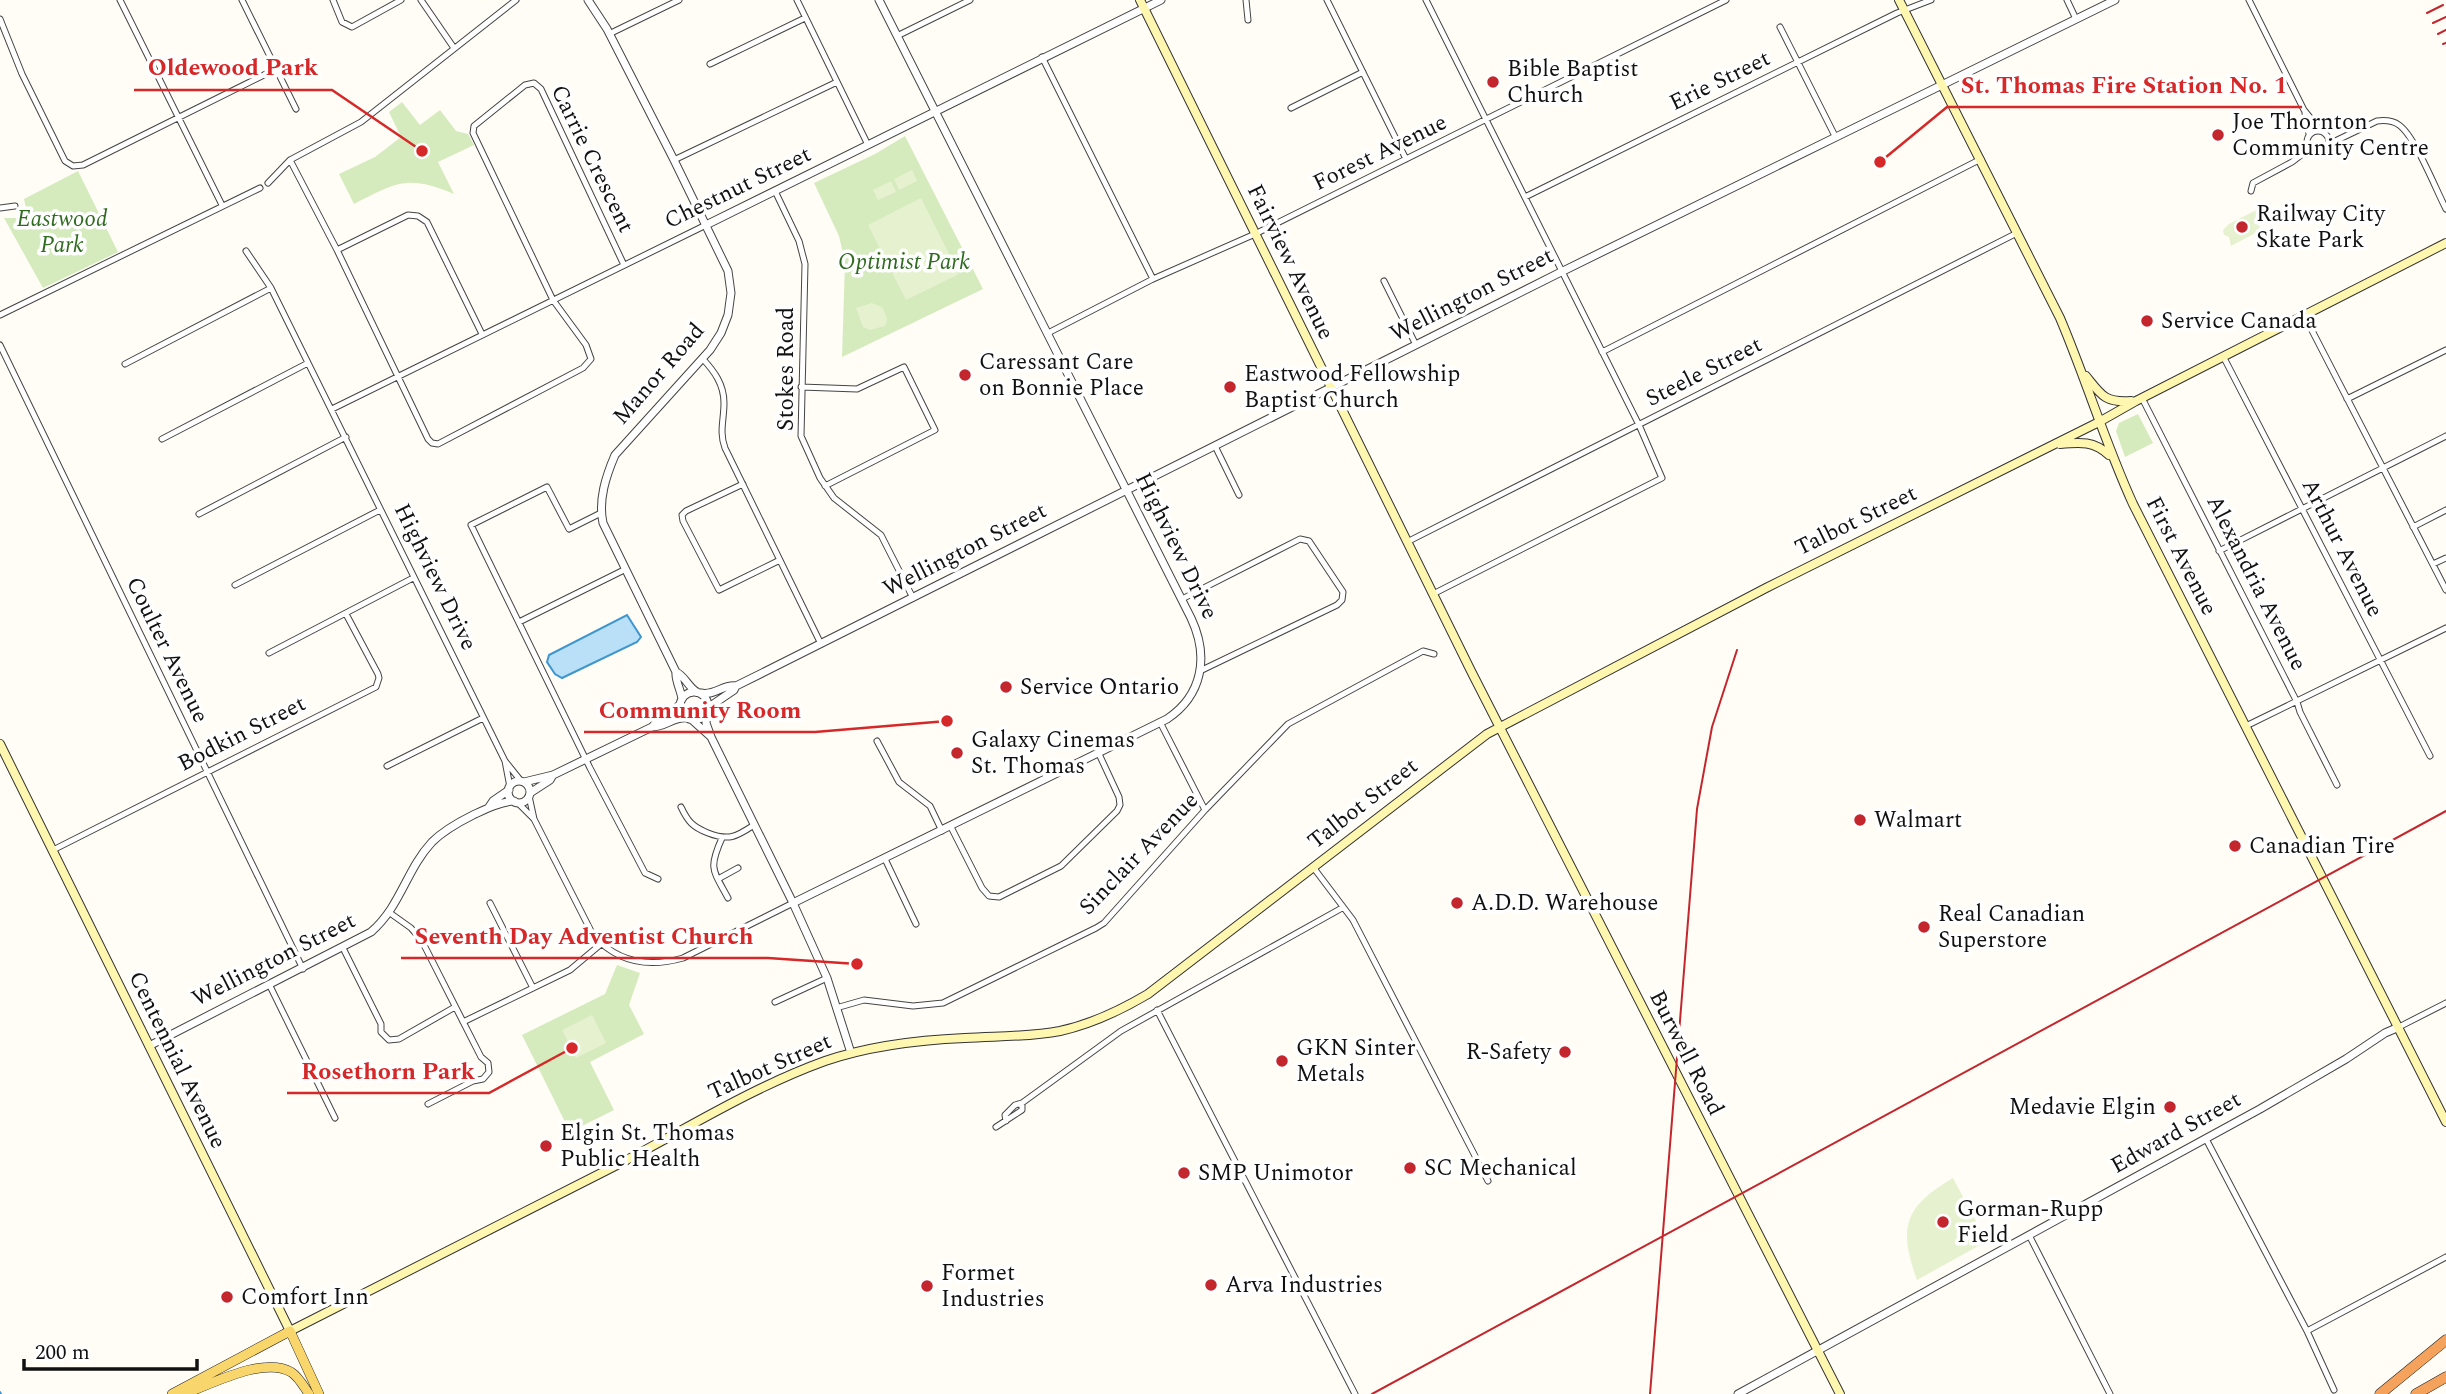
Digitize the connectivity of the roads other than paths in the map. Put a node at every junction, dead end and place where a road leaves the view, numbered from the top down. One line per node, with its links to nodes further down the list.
1 (120, 0): 43 (street)
2 (242, 0): 35 (street)
3 (333, 0): 4 (street)
4 (401, 0)
5 (421, 0): 31 (street)
6 (588, 0): 29 (street, Manor Road)
7 (679, 0): 29 (street)
8 (797, 0): 24 (street)
9 (879, 0): 30 (street, Highview Drive)
10 (970, 0): 30 (street)
11 (1161, 0): 22 (street, Chestnut Street)
12 (1245, 0): 27 (street)
13 (1327, 0): 36 (street)
14 (1426, 0): 44 (street)
15 (1726, 0): 44 (street, Forest Avenue)
16 (1899, 0): 23 (main road, First Avenue)
17 (1931, 0): 23 (street, Erie Street)
18 (2067, 0): 26 (street)
19 (2115, 0): 26 (street, Wellington Street)
20 (2249, 0): 42 (street)
21 (512, 1): 31 (street)
22 (1142, 4): 32 (street, Chestnut Street); 68 (main road, Fairview Avenue)
23 (1904, 10): 33 (street, Erie Street); 38 (main road, First Avenue)
24 (806, 18): 34 (street); 37 (street)
25 (0, 19): 43 (street)
26 (2076, 19): 38 (street, Wellington Street)
27 (1248, 20)
28 (1780, 27): 33 (street)
29 (609, 34): 56 (street, Manor Road)
30 (897, 36): 41 (street, Highview Drive)
31 (454, 48): 55 (street)
32 (1042, 57): 41 (street, Chestnut Street); 74 (street)
33 (1798, 62): 49 (street); 61 (street, Erie Street)
34 (710, 64)
35 (276, 69): 40 (street); 43 (street)
36 (1363, 72): 39 (street); 53 (street)
37 (837, 82): 51 (street); 56 (street)
38 (1943, 86): 49 (street, Wellington Street); 54 (main road, First Avenue)
39 (1291, 108)
40 (296, 109)
41 (935, 110): 51 (street, Chestnut Street); 80 (street, Highview Drive)
42 (2304, 110): 45 (street); 46 (street)
43 (178, 117): 62 (street)
44 (1486, 120): 53 (street, Forest Avenue); 61 (street)
45 (2321, 131): 46 (street); 47 (street)
46 (2309, 135): 52 (street)
47 (2327, 135): 48 (street); 50 (street)
48 (2347, 135): 50 (street); 65 (street)
49 (1835, 136): 73 (street, Wellington Street)
50 (2329, 144): 52 (street)
51 (869, 145): 59 (street, Chestnut Street)
52 (2309, 149): 60 (street)
53 (1406, 159): 68 (street, Forest Avenue)
54 (1981, 159): 67 (main road, First Avenue); 85 (street)
55 (290, 160): 57 (street); 70 (street)
56 (674, 160): 66 (street, Manor Road)
57 (268, 183)
58 (260, 188): 62 (street)
59 (775, 191): 66 (street, Chestnut Street); 92 (street, Stokes Road)
60 (2251, 191)
61 (1525, 197): 73 (street)
62 (222, 205): 78 (street)
63 (15, 206): 64 (street)
64 (0, 208)
65 (2446, 209)
66 (706, 225): 72 (street, Chestnut Street); 87 (street, Manor Road)
67 (2017, 233): 90 (main road, First Avenue); 98 (street, Steele Street)
68 (1255, 234): 74 (street, Forest Avenue); 93 (main road, Fairview Avenue)
69 (2446, 243): 79 (main road, Talbot Street)
70 (337, 250): 81 (street); 91 (street)
71 (246, 251): 76 (street, Highview Drive)
72 (624, 265): 77 (street, Chestnut Street); 77 (street, Carrie Crescent)
73 (1562, 271): 83 (street, Wellington Street); 85 (street)
74 (1153, 279): 80 (street, Forest Avenue)
75 (1384, 281): 83 (street)
76 (271, 288): 88 (street, Highview Drive); 89 (street)
77 (553, 300): 81 (street, Chestnut Street); 91 (street)
78 (0, 315)
79 (2304, 315): 86 (main road, Talbot Street); 95 (street)
80 (1048, 333): 108 (street, Highview Drive)
81 (482, 334): 91 (street, Chestnut Street)
82 (0, 345): 156 (street, Coulter Avenue)
83 (1416, 345): 93 (street, Wellington Street)
84 (2446, 350): 95 (street)
85 (1602, 352): 98 (street)
86 (2223, 356): 94 (main road, Talbot Street); 110 (street, Arthur Avenue)
87 (702, 358): 106 (street); 113 (street, Manor Road)
88 (308, 363): 96 (street, Highview Drive); 101 (street)
89 (125, 365)
90 (2081, 371): 94 (main road); 97 (main road, First Avenue)
91 (398, 376): 96 (street, Chestnut Street)
92 (801, 387): 107 (street, Stokes Road); 107 (street)
93 (1330, 389): 103 (street, Wellington Street); 116 (main road, Fairview Avenue)
94 (2139, 399): 97 (main road, Talbot Street); 117 (street, Alexandria Avenue)
95 (2347, 399): 105 (street)
96 (332, 409): 100 (street, Highview Drive)
97 (2099, 422): 102 (main road, Talbot Street); 104 (main road, First Avenue)
98 (1639, 425): 116 (street, Steele Street); 125 (street)
99 (2446, 436): 105 (street)
100 (346, 437): 111 (street, Highview Drive); 114 (street)
101 (162, 439)
102 (2054, 444): 104 (main road); 147 (main road, Talbot Street)
103 (1215, 446): 108 (street, Wellington Street); 109 (street)
104 (2112, 457): 145 (main road, First Avenue)
105 (2382, 468): 110 (street); 115 (street)
106 (743, 484): 119 (street); 119 (street)
107 (825, 486): 126 (street, Stokes Road)
108 (1127, 490): 126 (street, Wellington Street); 127 (street, Highview Drive)
109 (1239, 495)
110 (2302, 509): 117 (street); 134 (street, Arthur Avenue)
111 (380, 510): 122 (street, Highview Drive); 123 (street)
112 (2446, 510): 115 (street)
113 (601, 513): 121 (street); 129 (street)
114 (200, 514)
115 (2413, 527): 120 (street)
116 (1407, 542): 125 (main road, Fairview Avenue)
117 (2219, 551): 140 (street, Alexandria Avenue)
118 (2446, 558): 120 (street)
119 (780, 560): 131 (street)
120 (2433, 564): 124 (street)
121 (626, 569): 129 (street); 136 (street)
122 (413, 578): 128 (street); 142 (street, Highview Drive)
123 (235, 585)
124 (2446, 590)
125 (1433, 594): 147 (main road, Fairview Avenue)
126 (913, 598): 131 (street, Wellington Street)
127 (1182, 599): 135 (street, Highview Drive); 135 (street)
128 (346, 614): 132 (street); 156 (street, Bodkin Street)
129 (519, 622): 153 (street)
130 (2446, 628): 134 (street)
131 (821, 644): 137 (street, Wellington Street)
132 (269, 653)
133 (1433, 654): 165 (street, Sinclair Avenue)
134 (2381, 661): 140 (street); 152 (street, Arthur Avenue)
135 (1202, 670): 144 (street)
136 (677, 672): 138 (street); 139 (street)
137 (736, 686): 138 (street, Wellington Street); 141 (street, Wellington Street)
138 (699, 693): 139 (street); 141 (street)
139 (681, 701): 143 (street); 146 (street)
140 (2297, 702): 145 (street); 159 (street, Alexandria Avenue)
141 (708, 710): 143 (street); 148 (street)
142 (483, 718): 154 (street, Highview Drive); 155 (street)
143 (690, 719): 146 (street); 148 (street)
144 (1160, 722): 151 (street); 165 (street)
145 (2246, 726): 195 (main road, First Avenue)
146 (652, 727): 153 (street)
147 (1500, 728): 173 (main road, Talbot Street); 209 (main road, Burwell Road)
148 (711, 737): 167 (street)
149 (877, 741): 169 (street)
150 (0, 744): 171 (main road, Centennial Avenue)
151 (1099, 754): 168 (street); 168 (street)
152 (2430, 756)
153 (586, 760): 157 (street); 175 (street)
154 (505, 761): 158 (street, Highview Drive); 160 (street, Highview Drive)
155 (387, 766)
156 (206, 772): 171 (street, Bodkin Street); 185 (street, Coulter Avenue)
157 (554, 775): 158 (street); 161 (street)
158 (522, 781): 160 (street); 161 (street)
159 (2337, 785)
160 (509, 788): 162 (street); 163 (street, Wellington Street)
161 (529, 794): 162 (street); 166 (street)
162 (516, 801): 163 (street, Wellington Street); 166 (street)
163 (489, 807): 181 (street, Wellington Street)
164 (681, 807): 170 (street)
165 (1205, 810): 192 (street, Sinclair Avenue)
166 (534, 818): 183 (street)
167 (754, 825): 170 (street); 179 (street)
168 (951, 827): 169 (street)
169 (942, 831): 172 (street)
170 (722, 838): 176 (street)
171 (52, 850): 196 (main road, Centennial Avenue)
172 (885, 859): 179 (street); 182 (street)
173 (1313, 867): 180 (street); 197 (main road, Talbot Street)
174 (738, 869): 176 (street)
175 (658, 879)
176 (718, 879): 177 (street)
177 (728, 898)
178 (490, 903): 188 (street)
179 (793, 903): 183 (street); 186 (street)
180 (1342, 908): 193 (street); 203 (street)
181 (390, 913): 184 (street, Wellington Street); 191 (street)
182 (916, 924)
183 (601, 944): 188 (street)
184 (343, 948): 185 (street, Wellington Street); 191 (street)
185 (303, 969): 187 (street, Wellington Street)
186 (827, 978): 189 (street); 192 (street)
187 (270, 986): 196 (street, Wellington Street); 199 (street)
188 (533, 988): 194 (street)
189 (775, 1002)
190 (2446, 1003): 195 (street, Edward Street)
191 (456, 1007): 194 (street)
192 (836, 1008): 197 (street)
193 (1157, 1010): 201 (street); 216 (street)
194 (463, 1022): 198 (street)
195 (2399, 1027): 200 (main road, First Avenue); 202 (street, Edward Street)
196 (149, 1046): 206 (main road, Centennial Avenue)
197 (851, 1053): 206 (main road, Talbot Street)
198 (428, 1104)
199 (335, 1118)
200 (2446, 1122)
201 (996, 1127)
202 (2206, 1139): 204 (street, Edward Street); 207 (street)
203 (1488, 1181)
204 (2029, 1235): 209 (street, Edward Street); 219 (street)
205 (2446, 1257): 207 (street)
206 (290, 1331): 212 (main road); 215 (main road, Centennial Avenue)
207 (2307, 1331): 211 (street)
208 (2446, 1340): 220 (highway)
209 (1818, 1351): 217 (street, Edward Street); 218 (main road, Burwell Road)
210 (2446, 1377): 221 (highway)
211 (2334, 1391)
212 (172, 1394)
213 (184, 1394): 214 (main road)
214 (309, 1394)
215 (319, 1394)
216 (1354, 1394)
217 (1738, 1394)
218 (1840, 1394)
219 (2110, 1394)
220 (2380, 1394)
221 (2416, 1394)

